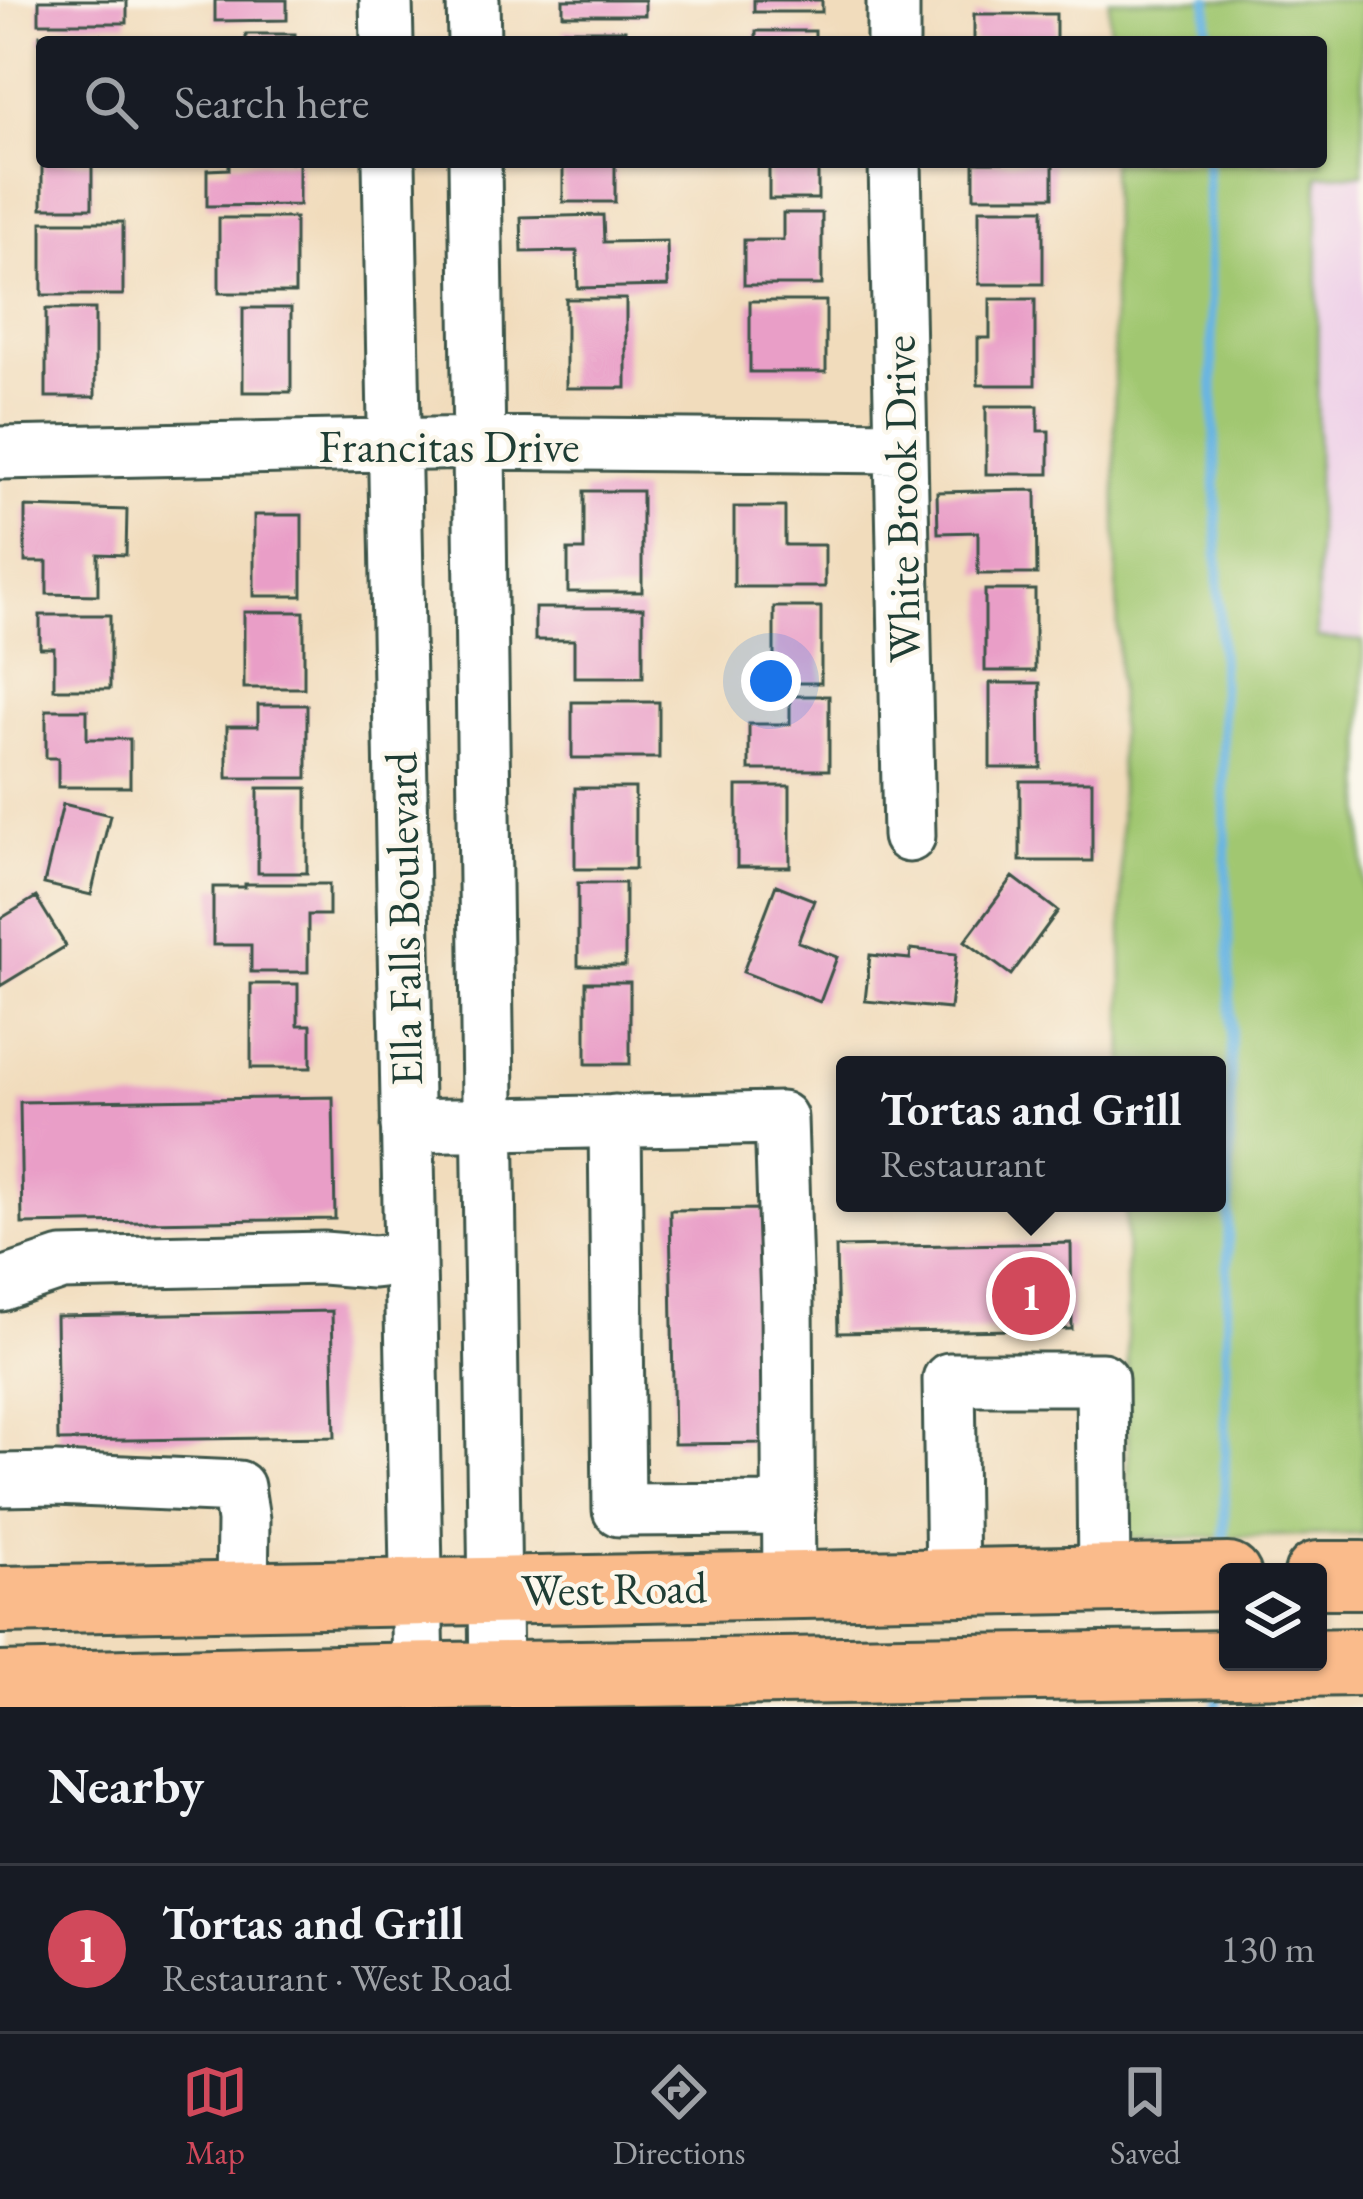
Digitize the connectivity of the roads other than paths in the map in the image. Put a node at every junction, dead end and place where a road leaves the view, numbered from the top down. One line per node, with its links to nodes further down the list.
1 (386, 0): 4 (street)
2 (473, 0): 5 (street)
3 (892, 0): 6 (street)
4 (387, 36)
5 (473, 36)
6 (893, 36)
7 (389, 168): 11 (street, Ella Falls Boulevard)
8 (476, 168): 10 (street, Ella Falls Boulevard)
9 (895, 168): 12 (street, White Brook Drive)
10 (480, 443): 11 (street, Francitas Drive); 12 (street, Francitas Drive); 16 (street, Ella Falls Boulevard)
11 (394, 445): 13 (street, Francitas Drive); 17 (street, Ella Falls Boulevard)
12 (899, 447): 14 (street, White Brook Drive)
13 (0, 453)
14 (909, 836)
15 (615, 1120): 16 (street); 21 (street); 21 (street)
16 (488, 1123): 17 (street); 28 (street, Ella Falls Boulevard)
17 (407, 1126): 18 (street, Ella Falls Boulevard)
18 (410, 1258): 19 (street); 29 (street, Ella Falls Boulevard)
19 (0, 1286)
20 (0, 1480): 30 (street)
21 (789, 1509): 27 (street)
22 (1327, 1575): 23 (main road)
23 (1363, 1575)
24 (1219, 1577): 25 (main road, West Road)
25 (1104, 1579): 26 (main road, West Road); 26 (street)
26 (952, 1582): 27 (main road, West Road)
27 (789, 1585): 28 (main road, West Road)
28 (494, 1590): 29 (main road, West Road); 33 (street, Ella Falls Boulevard)
29 (416, 1591): 30 (main road, West Road); 34 (street, Ella Falls Boulevard)
30 (242, 1595): 31 (main road, West Road)
31 (0, 1600)
32 (1363, 1662): 36 (main road, West Road)
33 (496, 1675): 34 (main road, West Road); 36 (main road, West Road)
34 (418, 1676): 37 (main road, West Road)
35 (0, 1686): 37 (main road, West Road)
36 (827, 1688)
37 (206, 1694)
38 (0, 1696): 39 (street)
39 (1, 1707)

